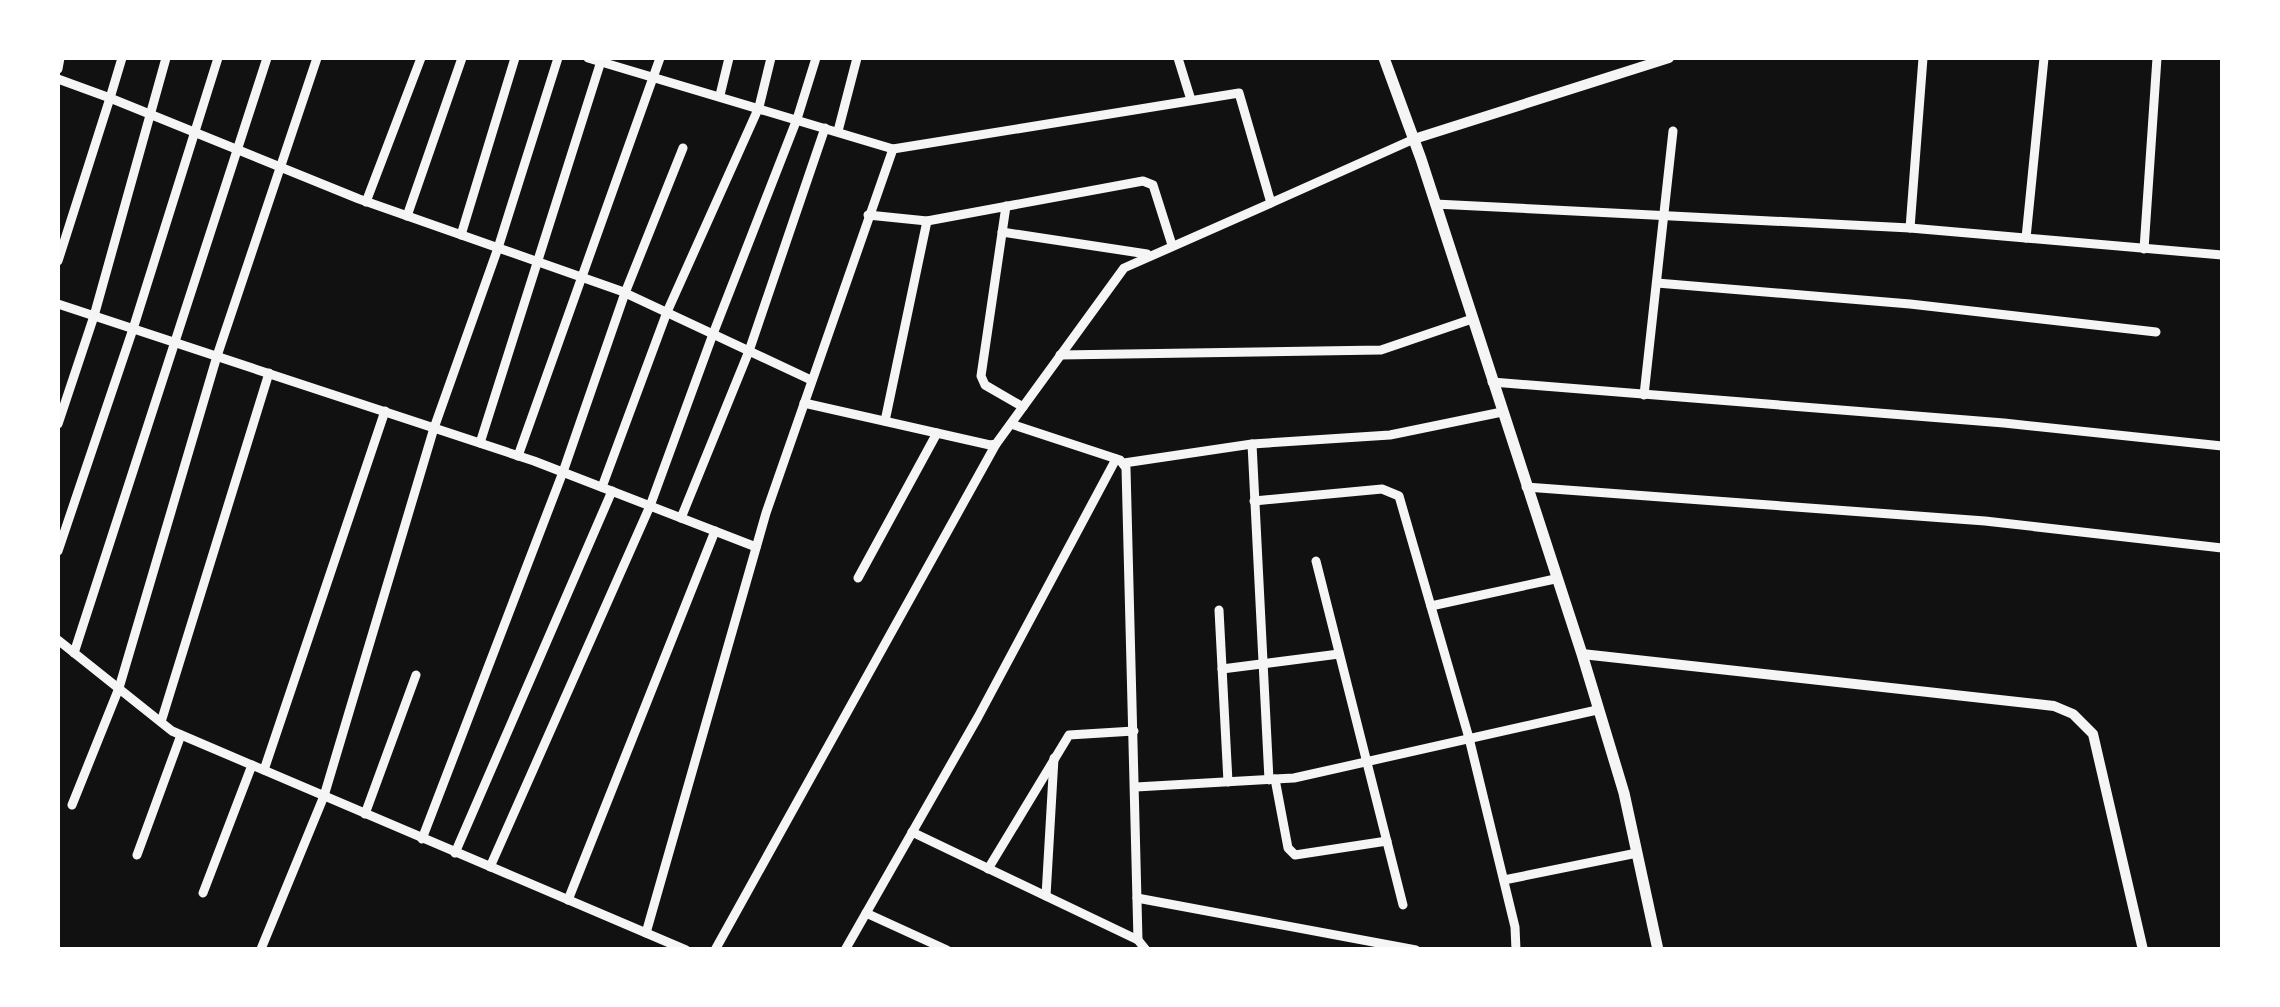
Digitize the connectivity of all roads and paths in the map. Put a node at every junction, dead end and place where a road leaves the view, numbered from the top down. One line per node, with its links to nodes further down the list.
1 (60, 58): 24 (street)
2 (122, 58): 28 (street)
3 (166, 58): 31 (street)
4 (218, 58): 36 (street)
5 (267, 58): 40 (street)
6 (317, 58): 41 (street)
7 (420, 58): 42 (street)
8 (462, 58): 47 (street)
9 (515, 58): 52 (street)
10 (558, 58): 55 (street)
11 (588, 58): 23 (street)
12 (660, 58): 25 (street)
13 (729, 58): 27 (street)
14 (771, 58): 30 (street)
15 (816, 58): 32 (street)
16 (858, 58): 35 (street)
17 (1178, 58): 29 (street)
18 (1384, 58): 37 (main road)
19 (1669, 58): 37 (street)
20 (1924, 58): 50 (street)
21 (2044, 58): 53 (street)
22 (2157, 58): 56 (street)
23 (602, 59): 25 (street); 60 (street)
24 (58, 69)
25 (654, 74): 27 (street); 61 (street)
26 (58, 80): 28 (street)
27 (720, 95): 30 (street)
28 (110, 98): 31 (street); 59 (street)
29 (1191, 100): 39 (street); 43 (street)
30 (759, 107): 32 (street); 65 (street)
31 (151, 114): 36 (street); 66 (street)
32 (797, 119): 33 (street); 70 (street)
33 (826, 128): 35 (street); 72 (street)
34 (1673, 131): 48 (street)
35 (838, 132): 39 (street)
36 (195, 133): 40 (street); 68 (street)
37 (1414, 139): 43 (street); 44 (main road)
38 (683, 148): 63 (street)
39 (893, 148): 46 (street)
40 (238, 150): 41 (street); 71 (street)
41 (281, 168): 42 (street); 74 (street)
42 (366, 202): 47 (street)
43 (1271, 203): 54 (street)
44 (1435, 204): 48 (street); 67 (main road)
45 (1006, 206): 49 (street); 51 (street); 54 (street)
46 (868, 215): 49 (street); 76 (street)
47 (407, 216): 52 (street)
48 (1664, 216): 50 (street); 62 (street)
49 (928, 221): 83 (street)
50 (1910, 228): 53 (street)
51 (1002, 232): 57 (street); 80 (street)
52 (461, 235): 55 (street)
53 (2026, 238): 56 (street)
54 (1172, 245): 57 (street)
55 (498, 248): 60 (street); 86 (street)
56 (2144, 248): 58 (street)
57 (1150, 254): 73 (street)
58 (2222, 255)
59 (58, 261)
60 (536, 262): 61 (street); 88 (street)
61 (581, 278): 63 (street); 92 (street)
62 (1657, 283): 69 (street); 78 (street)
63 (626, 294): 65 (street); 94 (street)
64 (58, 304): 66 (street)
65 (666, 312): 70 (street); 96 (street)
66 (94, 316): 68 (street); 84 (street)
67 (1472, 319): 73 (street); 77 (main road)
68 (133, 329): 71 (street); 103 (street)
69 (2156, 332)
70 (713, 334): 72 (street); 98 (street)
71 (177, 343): 74 (street); 110 (street)
72 (749, 351): 76 (street); 99 (street)
73 (1060, 355): 80 (street)
74 (217, 356): 75 (street); 116 (street)
75 (269, 374): 81 (street); 118 (street)
76 (812, 380): 79 (street)
77 (1492, 382): 78 (street); 82 (main road)
78 (1644, 394): 91 (street)
79 (804, 402): 83 (street); 101 (street)
80 (1023, 407): 85 (street)
81 (385, 411): 86 (street); 125 (street)
82 (1502, 412): 90 (street); 95 (main road)
83 (886, 421): 87 (street)
84 (58, 424)
85 (1011, 424): 89 (street); 93 (street)
86 (434, 428): 88 (street); 129 (street)
87 (937, 433): 89 (street); 105 (street)
88 (480, 442): 92 (street)
89 (996, 444): 151 (street)
90 (1252, 444): 93 (street); 97 (street)
91 (2222, 446)
92 (518, 456): 94 (street)
93 (1120, 461): 119 (street); 132 (street)
94 (563, 472): 96 (street); 133 (street)
95 (1526, 487): 102 (street); 106 (main road)
96 (607, 489): 98 (street); 135 (street)
97 (1254, 501): 107 (street); 113 (street)
98 (650, 506): 99 (street); 138 (street)
99 (681, 518): 100 (street)
100 (716, 532): 101 (street); 144 (street)
101 (756, 547): 147 (street)
102 (2222, 548)
103 (58, 550)
104 (1316, 561): 111 (street)
105 (858, 578)
106 (1555, 579): 107 (street); 112 (main road)
107 (1431, 606): 121 (street)
108 (1219, 610): 114 (street)
109 (58, 640): 110 (street)
110 (74, 653): 116 (street)
111 (1339, 654): 113 (street); 123 (street)
112 (1582, 654): 117 (main road); 158 (street)
113 (1263, 664): 114 (street); 126 (street)
114 (1222, 669): 127 (street)
115 (416, 675): 131 (street)
116 (119, 688): 118 (street); 130 (street)
117 (1597, 710): 121 (street); 136 (main road)
118 (161, 722): 120 (street)
119 (1134, 731): 122 (street); 128 (street)
120 (181, 734): 124 (street); 137 (street)
121 (1469, 738): 123 (street); 140 (street)
122 (1054, 756): 139 (street); 142 (street)
123 (1368, 761): 126 (street); 134 (street)
124 (252, 765): 125 (street); 141 (street)
125 (264, 770): 129 (street)
126 (1272, 780): 127 (street); 134 (street)
127 (1228, 782): 128 (street)
128 (1136, 787): 143 (street)
129 (324, 796): 131 (street); 149 (street)
130 (72, 805)
131 (365, 814): 133 (street)
132 (912, 832): 139 (street); 146 (street)
133 (422, 839): 135 (street)
134 (1388, 841): 145 (street)
135 (455, 853): 138 (street)
136 (1637, 854): 140 (street); 157 (main road)
137 (136, 855)
138 (490, 868): 144 (street)
139 (988, 868): 142 (street)
140 (1504, 880): 156 (street)
141 (203, 893)
142 (1046, 896): 148 (street)
143 (1137, 898): 148 (street); 155 (street)
144 (568, 900): 147 (street)
145 (1403, 905)
146 (866, 913): 152 (street); 153 (street)
147 (646, 932): 150 (street)
148 (1138, 940): 154 (street)
149 (261, 949)
150 (686, 950)
151 (714, 950)
152 (845, 950)
153 (947, 950)
154 (1146, 950)
155 (1416, 950)
156 (1516, 950)
157 (1658, 950)
158 (2142, 950)

